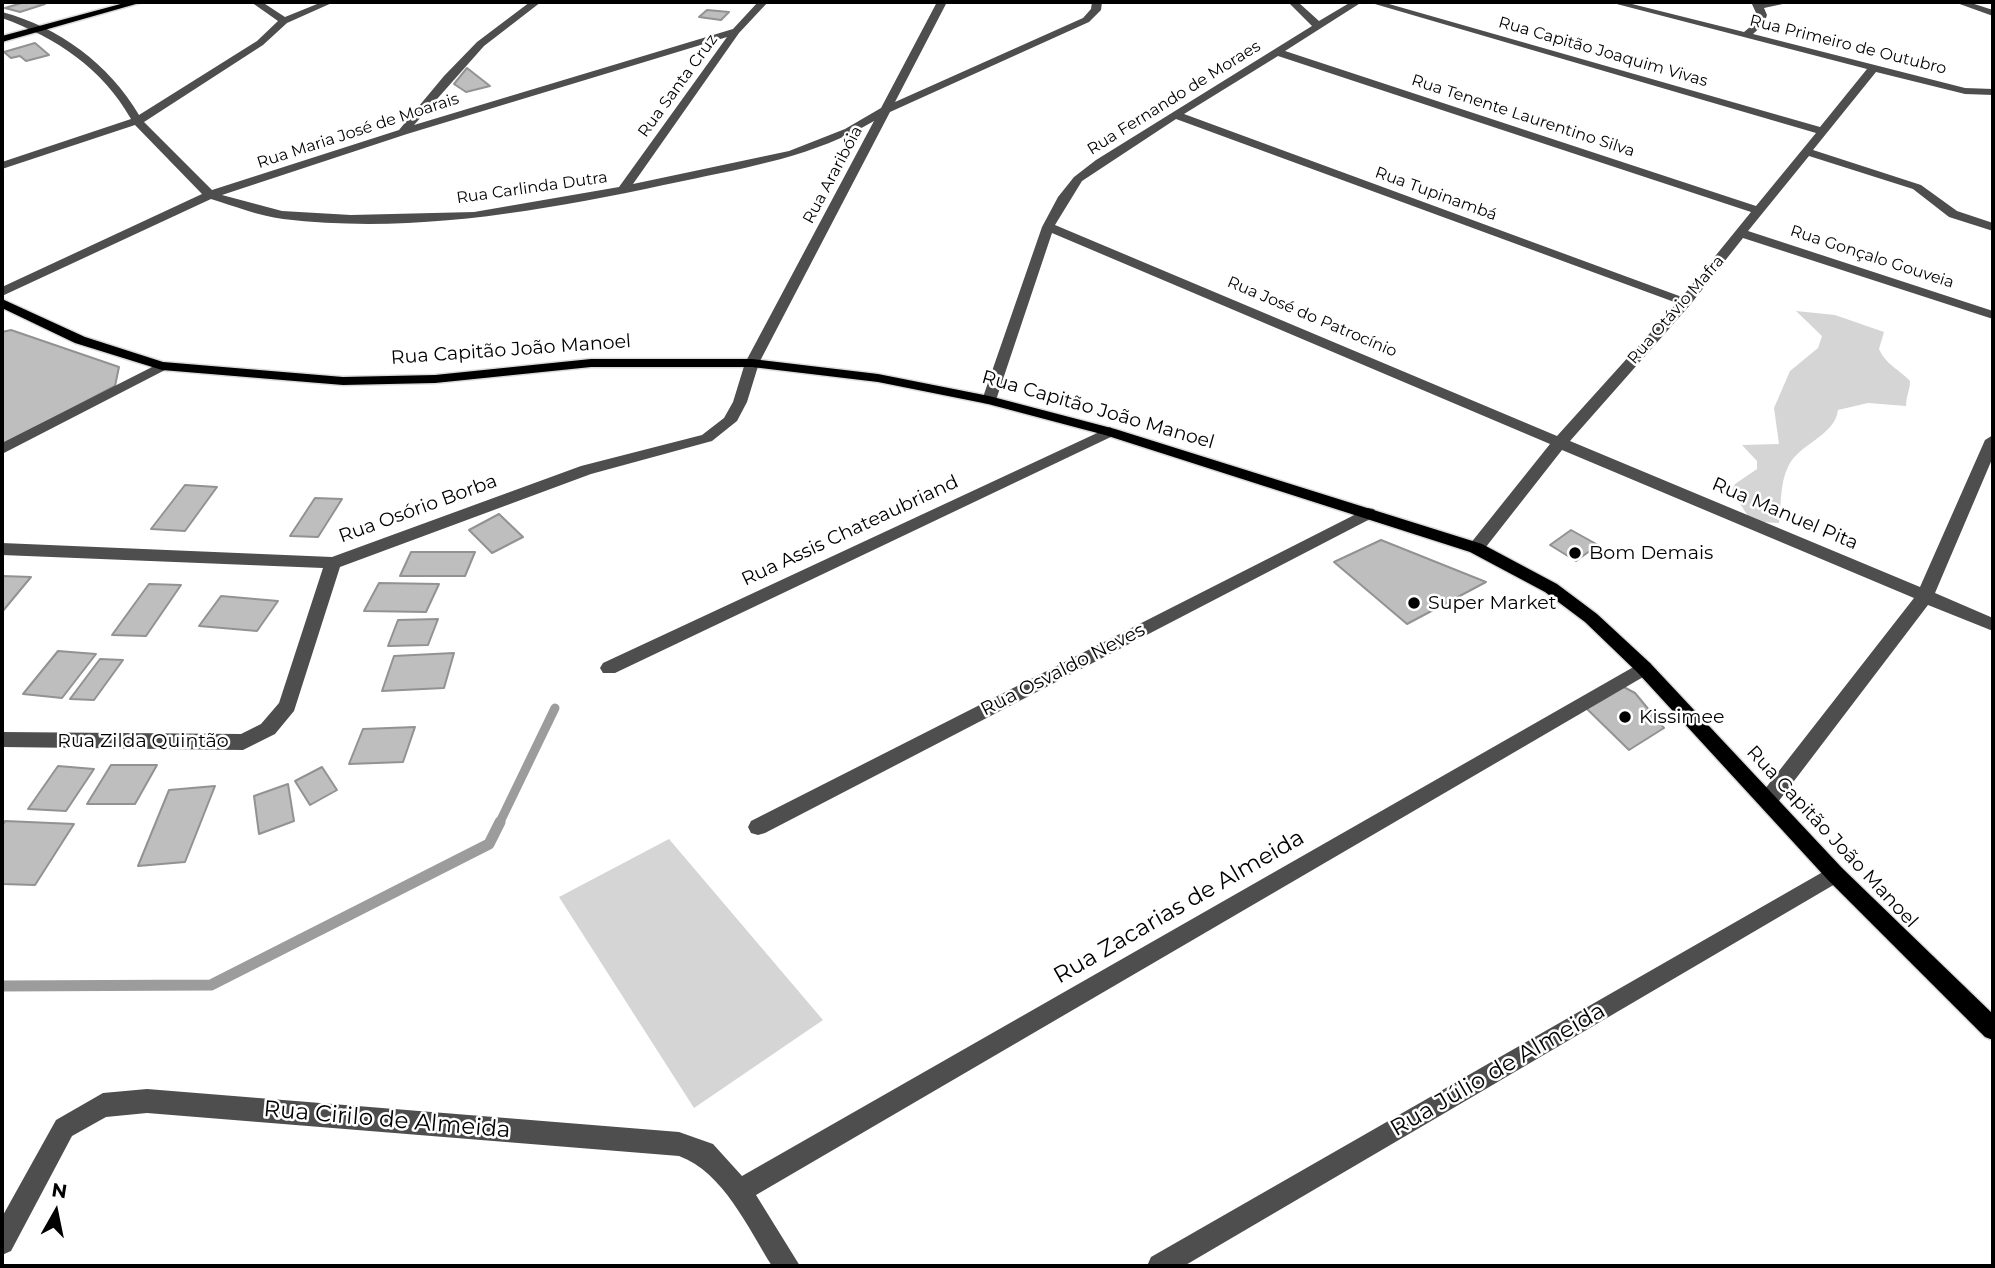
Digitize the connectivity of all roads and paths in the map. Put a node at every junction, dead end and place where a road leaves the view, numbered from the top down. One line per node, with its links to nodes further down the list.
1 (138, 2): 19 (main road)
2 (256, 2): 17 (street)
3 (329, 2): 17 (street)
4 (536, 2): 29 (street)
5 (763, 2): 20 (street, Rua Santa Cruz)
6 (942, 2): 26 (street, Rua Araribóia)
7 (1097, 2): 26 (street, Rua Carlinda Dutra)
8 (1293, 2): 18 (street)
9 (1357, 2): 18 (street, Rua Fernando de Moraes)
10 (1373, 2): 30 (street, Rua Capitão Joaquim Vivas)
11 (1614, 2): 21 (street, Rua Primeiro de Outubro)
12 (1787, 2): 14 (street)
13 (1959, 2): 15 (street)
14 (1758, 4): 21 (street)
15 (1993, 13)
16 (2, 15): 19 (street, Rua Carlinda Dutra)
17 (284, 21): 28 (street)
18 (1318, 26): 23 (street, Rua Fernando de Moraes)
19 (39, 28): 22 (main road); 28 (street, Rua Carlinda Dutra)
20 (736, 32): 29 (street, Rua Maria José de Moarais); 33 (street, Rua Santa Cruz)
21 (1746, 36): 24 (street, Rua Primeiro de Outubro)
22 (2, 39)
23 (1277, 52): 27 (street, Rua Fernando de Moraes); 35 (street, Rua Tenente Laurentino Silva)
24 (1873, 69): 25 (street, Rua Primeiro de Outubro); 30 (street, Rua Otávio Mafra)
25 (1993, 92)
26 (885, 110): 33 (street, Rua Carlinda Dutra); 43 (street, Rua Araribóia)
27 (1175, 115): 36 (street, Rua Fernando de Moraes); 40 (street, Rua Tupinambá)
28 (137, 121): 32 (street); 34 (street, Rua Carlinda Dutra)
29 (403, 132): 34 (street, Rua Maria José de Moarais)
30 (1824, 132): 31 (street, Rua Otávio Mafra)
31 (1808, 152): 35 (street, Rua Otávio Mafra); 37 (street)
32 (2, 166)
33 (623, 190): 34 (street, Rua Carlinda Dutra)
34 (210, 195): 39 (street, Rua Maria José de Moarais)
35 (1760, 211): 38 (street, Rua Otávio Mafra)
36 (1048, 226): 45 (street, Rua Fernando de Moraes); 47 (street, Rua José do Patrocínio)
37 (1993, 227)
38 (1741, 233): 40 (street, Rua Otávio Mafra); 42 (street, Rua Gonçalo Gouveia)
39 (2, 292)
40 (1685, 302): 47 (street, Rua Otávio Mafra)
41 (2, 303): 44 (main road, Rua Capitão João Manoel)
42 (1993, 315)
43 (752, 363): 44 (main road, Rua Capitão João Manoel); 45 (main road, Rua Capitão João Manoel); 53 (street, Rua Osório Borba)
44 (162, 366): 49 (street)
45 (989, 400): 46 (main road, Rua Capitão João Manoel)
46 (1110, 432): 50 (main road, Rua Capitão João Manoel); 56 (street, Rua Assis Chateaubriand)
47 (1561, 440): 51 (street, Rua Otávio Mafra); 54 (street, Rua Manuel Pita)
48 (1993, 440): 54 (street)
49 (2, 449)
50 (1368, 513): 51 (main road, Rua Capitão João Manoel); 60 (street, Rua Osvaldo Neves)
51 (1476, 548): 57 (main road, Rua Capitão João Manoel)
52 (2, 549): 53 (street, Rua Osório Borba)
53 (333, 563): 58 (street, Rua Zilda Quintão)
54 (1925, 596): 55 (street, Rua Manuel Pita); 59 (street)
55 (1993, 625)
56 (609, 667)
57 (1644, 668): 59 (main road, Rua Capitão João Manoel); 63 (street, Rua Zacarias de Almeida)
58 (2, 740)
59 (1768, 800): 61 (main road, Rua Capitão João Manoel)
60 (758, 827)
61 (1835, 874): 62 (main road, Rua Capitão João Manoel); 66 (street, Rua Júlio de Almeida)
62 (1993, 1029)
63 (739, 1191): 64 (street, Rua Cirilo de Almeida); 65 (street, Rua Cirilo de Almeida)
64 (2, 1242)
65 (787, 1266)
66 (1160, 1266)

